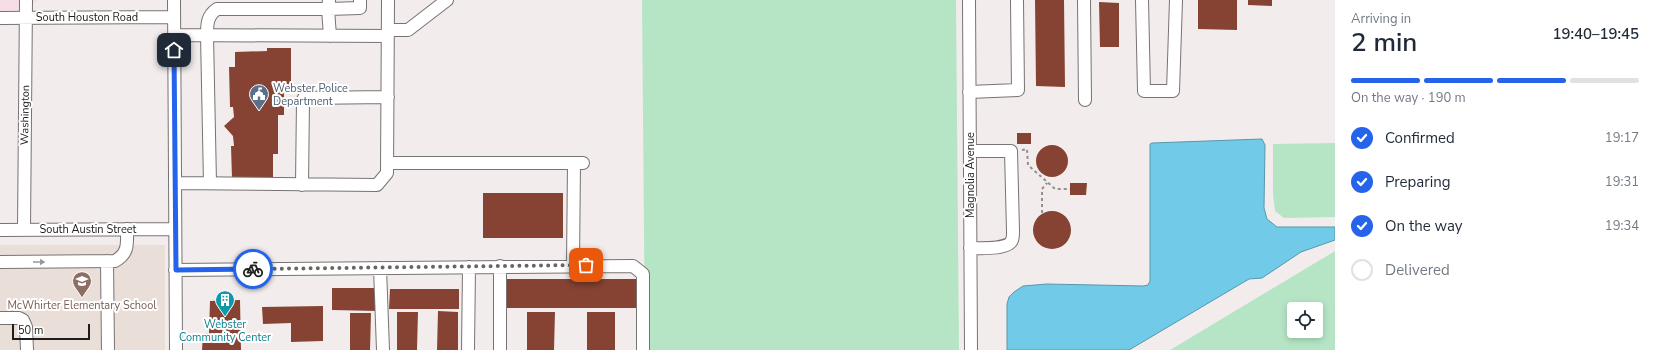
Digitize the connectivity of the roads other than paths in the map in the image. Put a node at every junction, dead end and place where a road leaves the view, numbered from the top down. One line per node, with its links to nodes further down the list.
1 (26, 0): 16 (street, Washington)
2 (174, 0): 14 (street)
3 (302, 0): 13 (street)
4 (360, 0): 12 (street)
5 (388, 0): 17 (street)
6 (447, 0): 17 (street)
7 (969, 0): 21 (street, Magnolia Avenue)
8 (1017, 0): 21 (street)
9 (1084, 0): 23 (street)
10 (1142, 0): 11 (street)
11 (1176, 0)
12 (329, 4): 13 (street); 20 (street)
13 (282, 9): 19 (street)
14 (174, 17): 16 (street, South Houston Road); 18 (street)
15 (0, 18): 16 (street, South Houston Road)
16 (26, 18): 32 (street, Washington)
17 (388, 33): 20 (street); 22 (street)
18 (174, 35): 19 (street); 26 (street)
19 (207, 35): 20 (street); 27 (street)
20 (330, 36)
21 (969, 92): 24 (street, Magnolia Avenue)
22 (388, 97): 25 (street); 28 (street)
23 (1085, 100)
24 (970, 151): 33 (street, Magnolia Avenue); 33 (street)
25 (388, 163): 28 (street); 36 (street)
26 (175, 183): 27 (street); 30 (street)
27 (210, 183): 28 (street)
28 (302, 184)
29 (127, 229): 30 (street, South Austin Street); 32 (street, South Austin Street); 34 (street)
30 (175, 229): 40 (street)
31 (0, 230): 32 (street, South Austin Street)
32 (24, 230)
33 (970, 248): 49 (street, Magnolia Avenue)
34 (107, 261): 35 (street, one-way to 34); 43 (street)
35 (0, 262)
36 (573, 265): 37 (street); 48 (street)
37 (500, 266): 38 (street); 47 (street)
38 (469, 267): 39 (street); 46 (street)
39 (380, 268): 40 (street); 45 (street)
40 (176, 270): 44 (street)
41 (0, 318): 42 (street)
42 (27, 350)
43 (108, 350)
44 (176, 350)
45 (383, 350)
46 (468, 350)
47 (500, 350)
48 (643, 350)
49 (970, 350)

